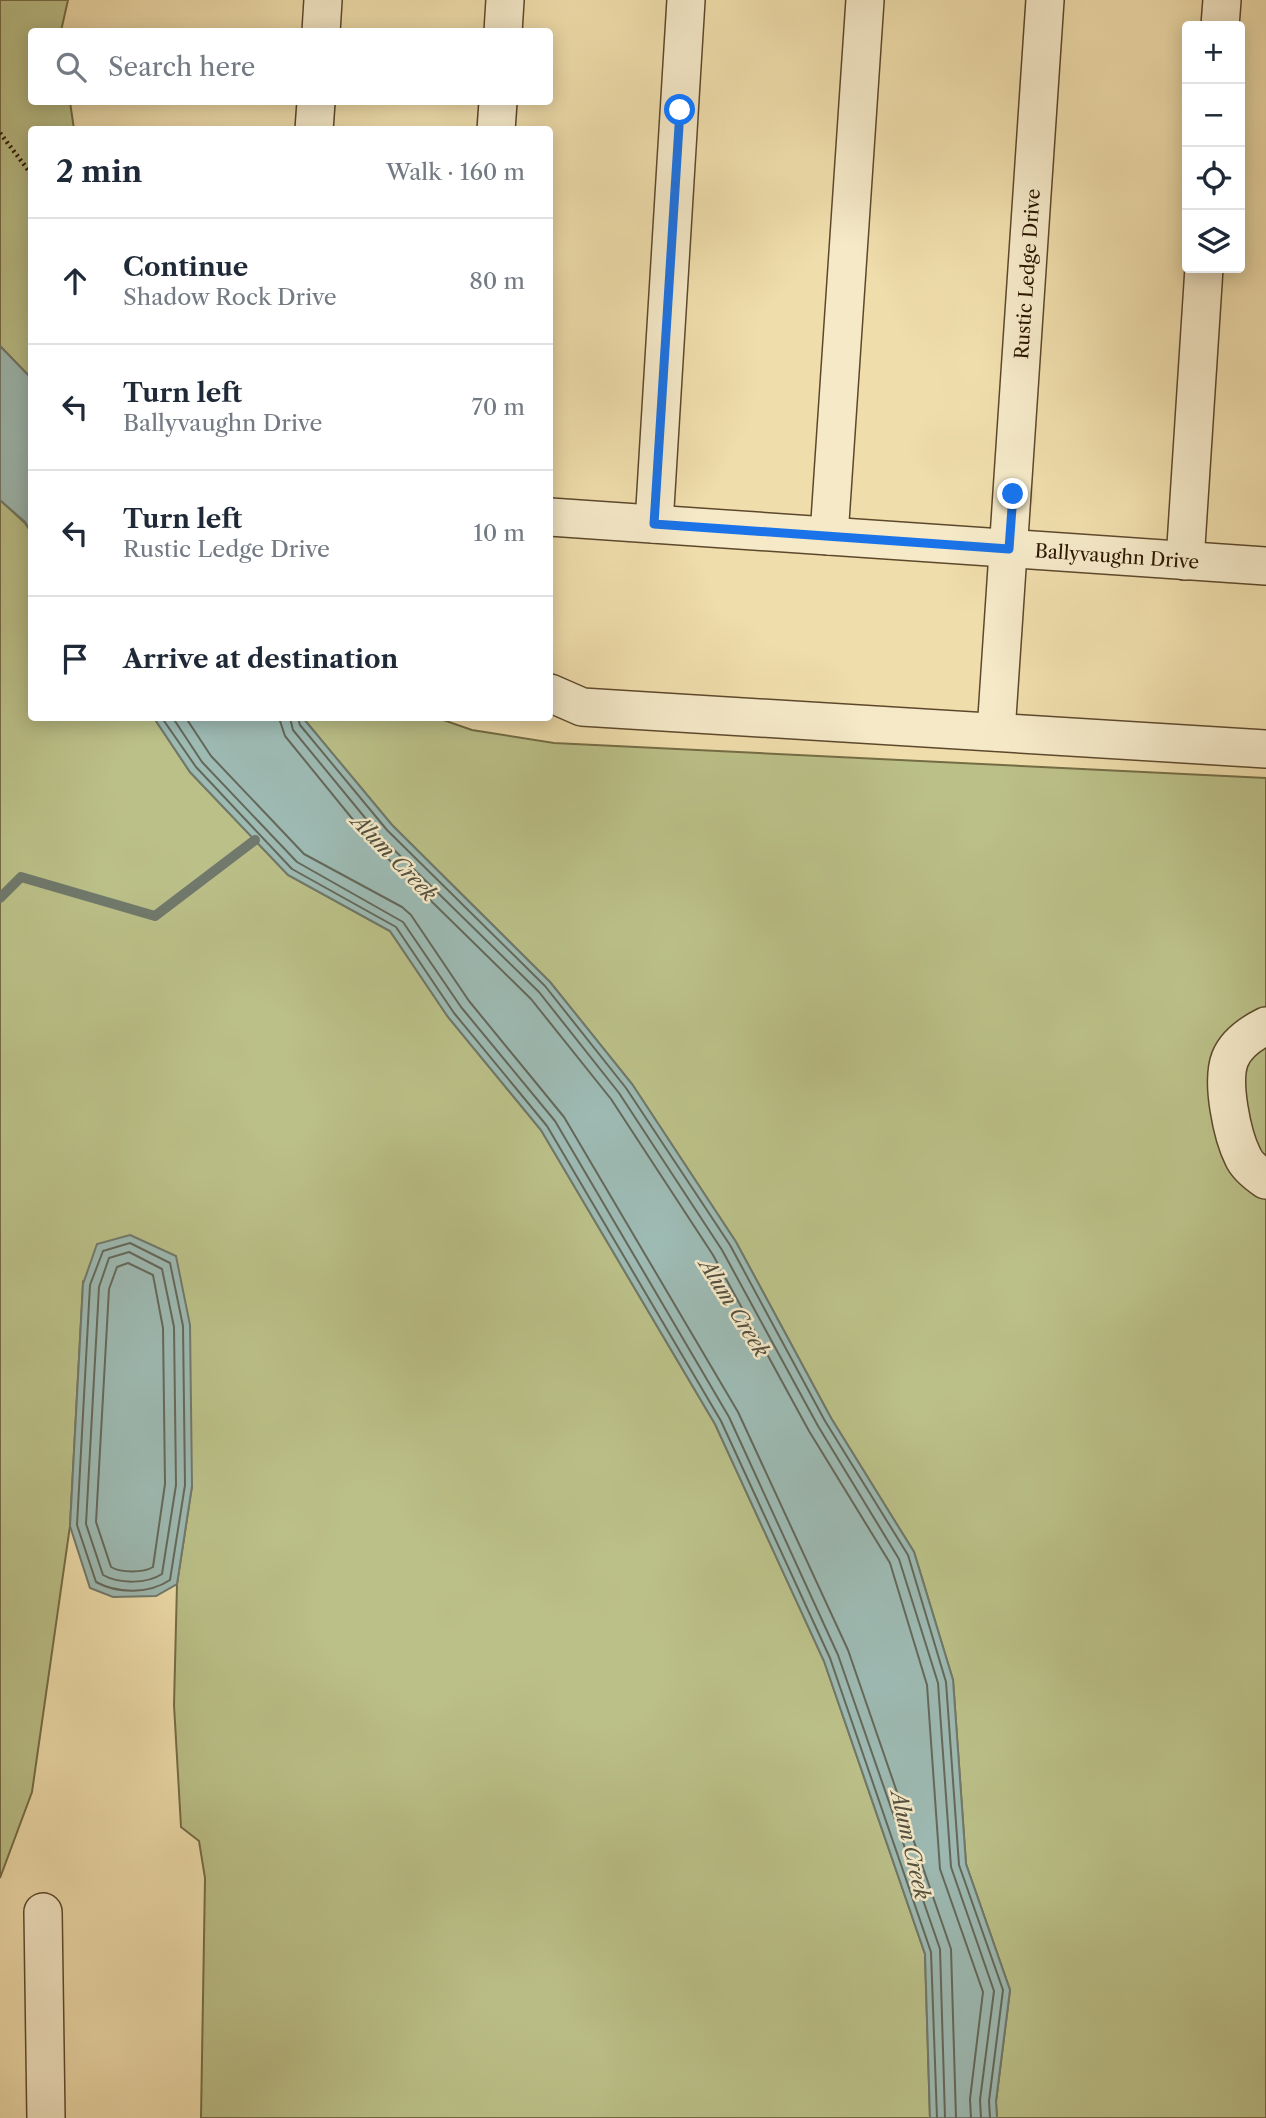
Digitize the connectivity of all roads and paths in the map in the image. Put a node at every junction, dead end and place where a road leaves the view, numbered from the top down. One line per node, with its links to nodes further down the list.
1 (323, 0): 8 (street)
2 (505, 0): 9 (street)
3 (686, 0): 18 (street)
4 (864, 0): 19 (street)
5 (1045, 0): 20 (street, Rustic Ledge Drive)
6 (1222, 0): 7 (street)
7 (1220, 21)
8 (321, 28)
9 (503, 28)
10 (316, 105): 12 (street)
11 (498, 105): 13 (street)
12 (314, 126)
13 (496, 126)
14 (0, 133): 15 (path)
15 (28, 170)
16 (1204, 273): 21 (street)
17 (553, 517): 18 (street, Ballyvaughn Drive)
18 (654, 524): 19 (street, Ballyvaughn Drive)
19 (829, 537): 20 (street, Ballyvaughn Drive)
20 (1009, 549): 21 (street, Ballyvaughn Drive); 24 (street, Rustic Ledge Drive)
21 (1185, 561): 22 (street, Ballyvaughn Drive)
22 (1266, 566)
23 (553, 694): 24 (street)
24 (996, 732): 25 (street)
25 (1266, 749)
26 (1266, 1026): 27 (street)
27 (1266, 1180)
28 (43, 1912): 29 (street)
29 (46, 2118)

